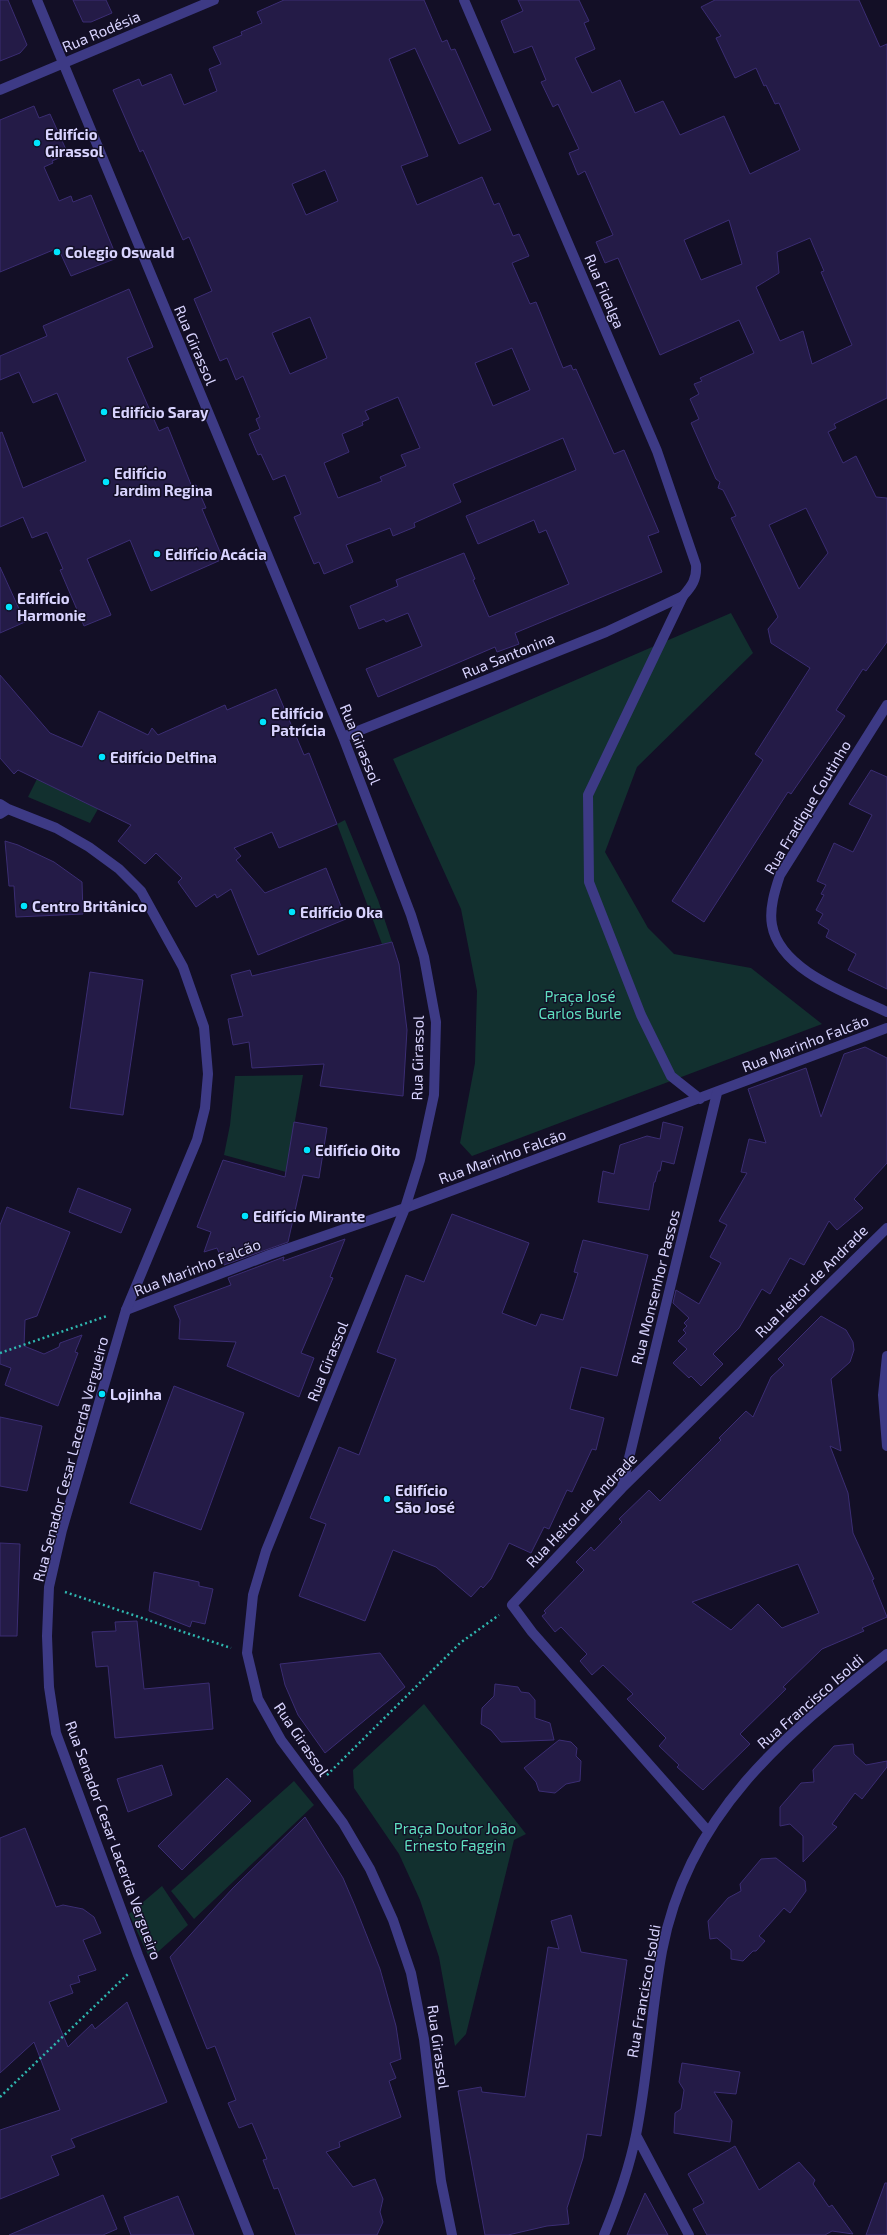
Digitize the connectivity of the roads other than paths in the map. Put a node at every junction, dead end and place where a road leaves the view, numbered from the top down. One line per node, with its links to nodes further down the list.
1 (36, 0): 4 (street, Rua Girassol)
2 (214, 0): 4 (street, Rua Rodésia)
3 (464, 0): 6 (street, Rua Fidalga)
4 (63, 63): 5 (street, Rua Rodésia); 8 (street, Rua Girassol)
5 (0, 90)
6 (683, 596): 8 (street, Rua Santonina); 13 (street, Rua Fidalga)
7 (887, 705): 10 (street, Rua Fradique Coutinho)
8 (343, 737): 14 (street, Rua Girassol)
9 (3, 809): 16 (street, Rua Senador Cesar Lacerda Vergueiro)
10 (887, 1012)
11 (887, 1028): 12 (street, Rua Marinho Falcão)
12 (718, 1092): 13 (street, Rua Marinho Falcão); 19 (street, Rua Monsenhor Passos)
13 (700, 1099): 14 (street, Rua Marinho Falcão)
14 (406, 1208): 16 (street, Rua Marinho Falcão); 24 (street, Rua Girassol)
15 (887, 1228): 19 (street, Rua Heitor de Andrade)
16 (126, 1310): 23 (street, Rua Senador Cesar Lacerda Vergueiro)
17 (887, 1356): 18 (street)
18 (887, 1446)
19 (622, 1488): 21 (street, Rua Heitor de Andrade)
20 (887, 1654): 21 (street, Rua Francisco Isoldi)
21 (708, 1831): 22 (street, Rua Francisco Isoldi)
22 (636, 2135): 25 (street); 26 (street)
23 (249, 2235)
24 (452, 2235)
25 (604, 2235)
26 (689, 2235)

